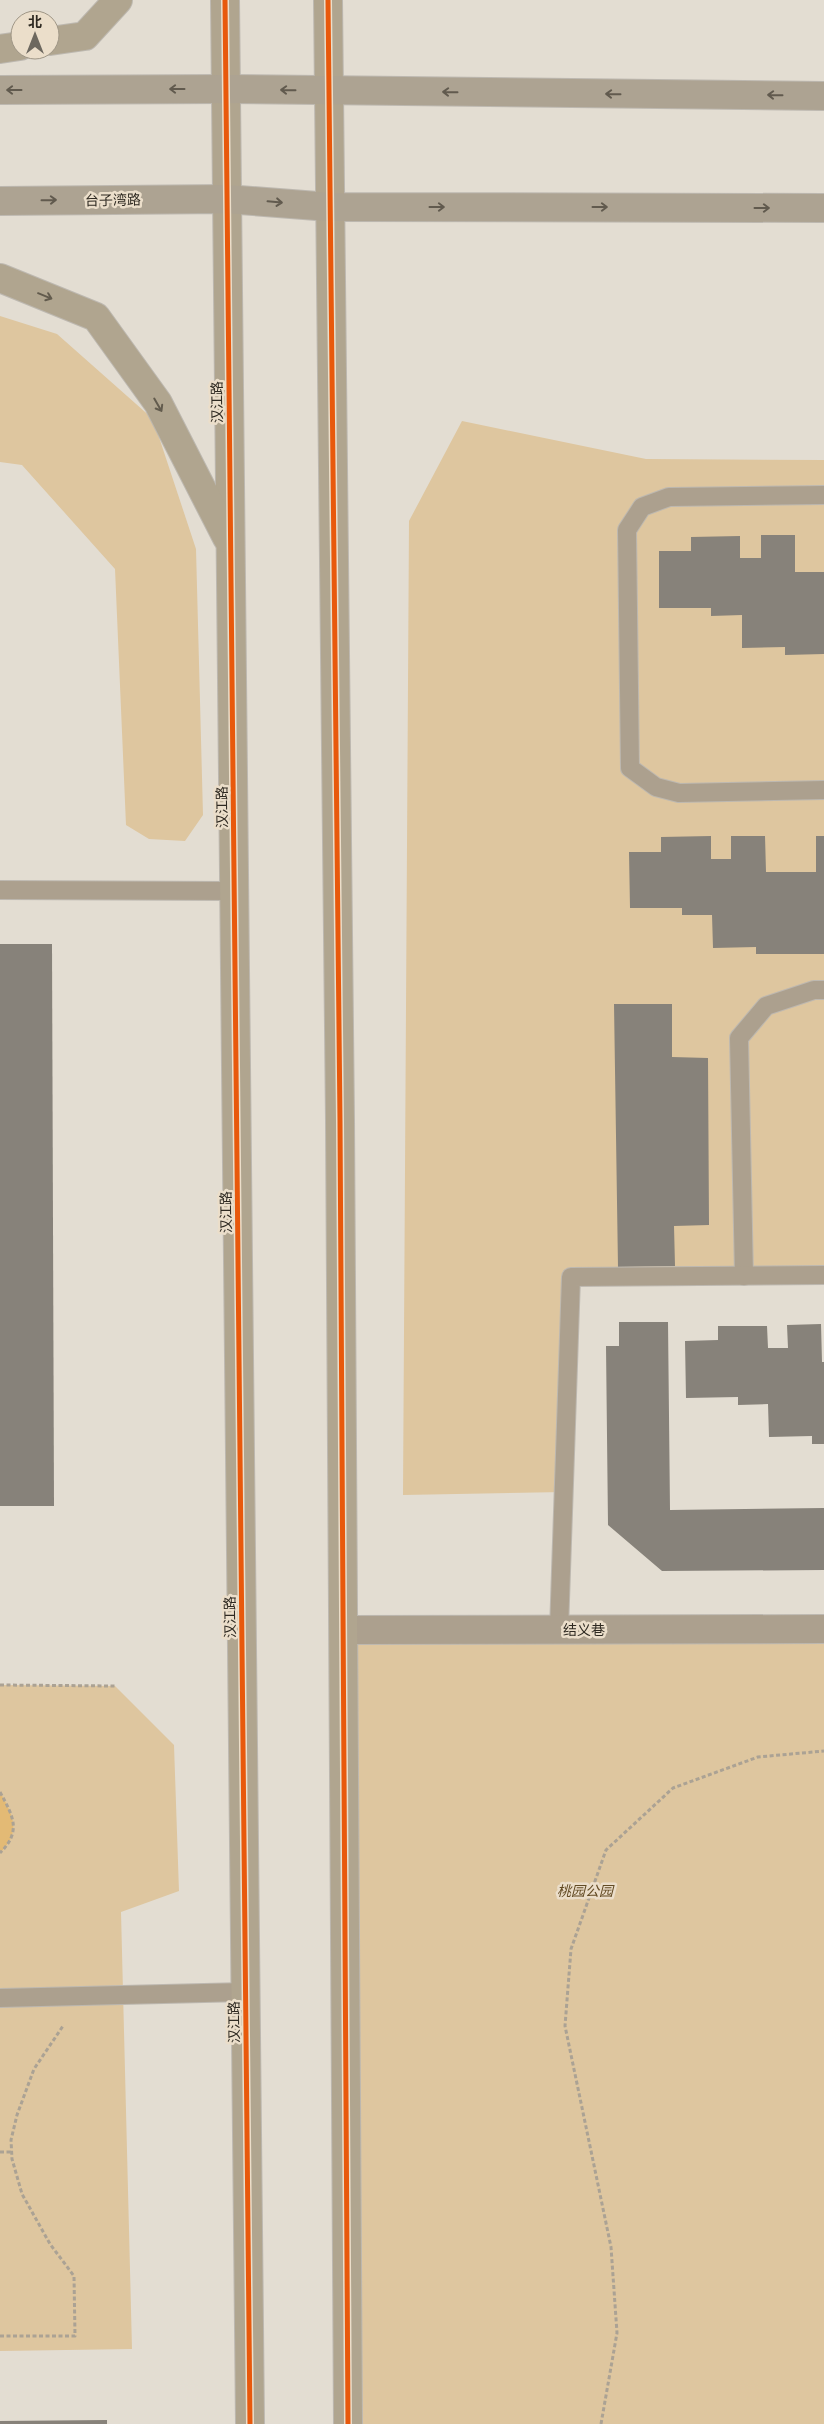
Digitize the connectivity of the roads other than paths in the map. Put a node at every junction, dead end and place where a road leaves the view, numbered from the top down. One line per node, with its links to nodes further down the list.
1 (118, 0): 5 (main road)
2 (225, 0): 7 (main road, 汉江路)
3 (328, 0): 9 (main road)
4 (60, 36): 5 (main road)
5 (85, 36): 6 (main road)
6 (60, 40)
7 (226, 89): 8 (main road, one-way to 8); 9 (main road, one-way to 7); 11 (main road, 汉江路)
8 (0, 90)
9 (329, 91): 10 (main road, one-way to 9); 13 (main road)
10 (824, 96)
11 (226, 198): 12 (main road, 台子湾路, one-way to 11); 13 (main road, 台子湾路, one-way to 13); 17 (main road, 汉江路)
12 (0, 201)
13 (330, 207): 14 (main road, 台子湾路, one-way to 14); 25 (main road)
14 (824, 208)
15 (0, 278): 17 (main road, one-way to 17)
16 (824, 494): 18 (lane)
17 (230, 544): 20 (main road, 汉江路)
18 (824, 790)
19 (0, 890): 20 (lane)
20 (234, 891): 27 (main road, 汉江路)
21 (824, 990): 23 (lane)
22 (824, 1275): 23 (lane)
23 (744, 1276): 26 (lane)
24 (824, 1629): 26 (street, 结义巷)
25 (344, 1630): 26 (street, 结义巷); 30 (main road)
26 (559, 1630)
27 (245, 1992): 28 (lane); 29 (main road, 汉江路)
28 (0, 1998)
29 (250, 2424)
30 (348, 2424)

